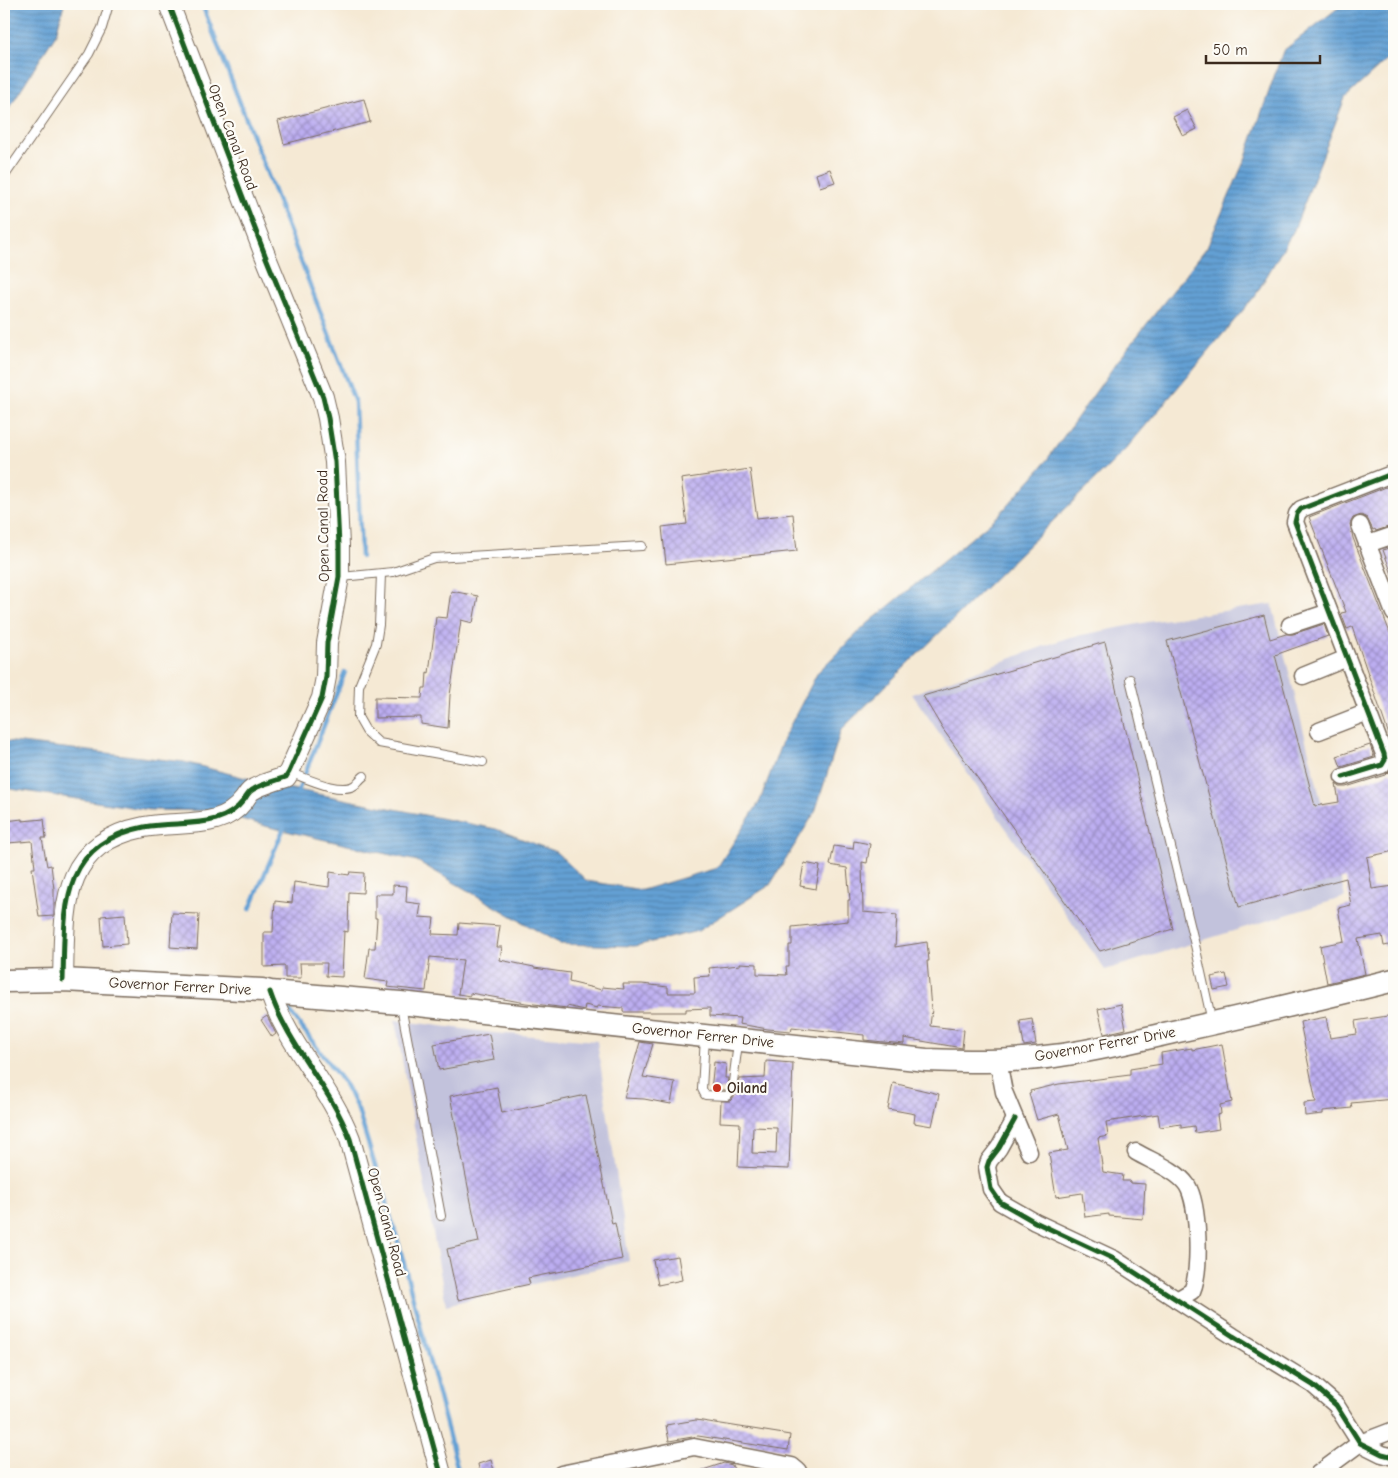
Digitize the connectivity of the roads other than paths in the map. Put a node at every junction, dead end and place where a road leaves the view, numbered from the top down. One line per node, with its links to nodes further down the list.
1 (109, 4): 3 (lane)
2 (169, 4): 10 (street, Open Canal Road)
3 (4, 177)
4 (1394, 473): 11 (street)
5 (1360, 524): 7 (street)
6 (1394, 535): 7 (street)
7 (1368, 544): 12 (street)
8 (642, 546): 9 (lane)
9 (381, 574): 10 (lane); 19 (lane)
10 (338, 577): 20 (street, Open Canal Road)
11 (1329, 612): 13 (street); 14 (street)
12 (1394, 613)
13 (1290, 625)
14 (1347, 658): 15 (street); 17 (street)
15 (1304, 676)
16 (1130, 679): 28 (lane)
17 (1368, 712): 18 (street); 22 (street)
18 (1319, 731)
19 (483, 762)
20 (289, 772): 21 (lane); 23 (street)
21 (364, 776)
22 (1343, 777)
23 (63, 980): 25 (main road, Governor Ferrer Drive); 26 (main road, Governor Ferrer Drive)
24 (1394, 980): 28 (main road, Governor Ferrer Drive)
25 (4, 981)
26 (270, 992): 27 (main road, Governor Ferrer Drive); 40 (street, Open Canal Road)
27 (400, 1002): 29 (main road, Governor Ferrer Drive); 35 (lane)
28 (1212, 1024): 31 (main road, Governor Ferrer Drive)
29 (705, 1035): 30 (main road, Governor Ferrer Drive); 30 (lane)
30 (739, 1039): 31 (main road, Governor Ferrer Drive)
31 (998, 1061): 32 (street)
32 (1015, 1119): 33 (street); 36 (street)
33 (1029, 1152)
34 (1136, 1152): 36 (street)
35 (440, 1216)
36 (1177, 1300): 38 (street)
37 (1394, 1430): 38 (street)
38 (1360, 1443): 39 (street); 43 (street)
39 (1394, 1458)
40 (441, 1474)
41 (561, 1474): 42 (street)
42 (799, 1474)
43 (1318, 1474)

